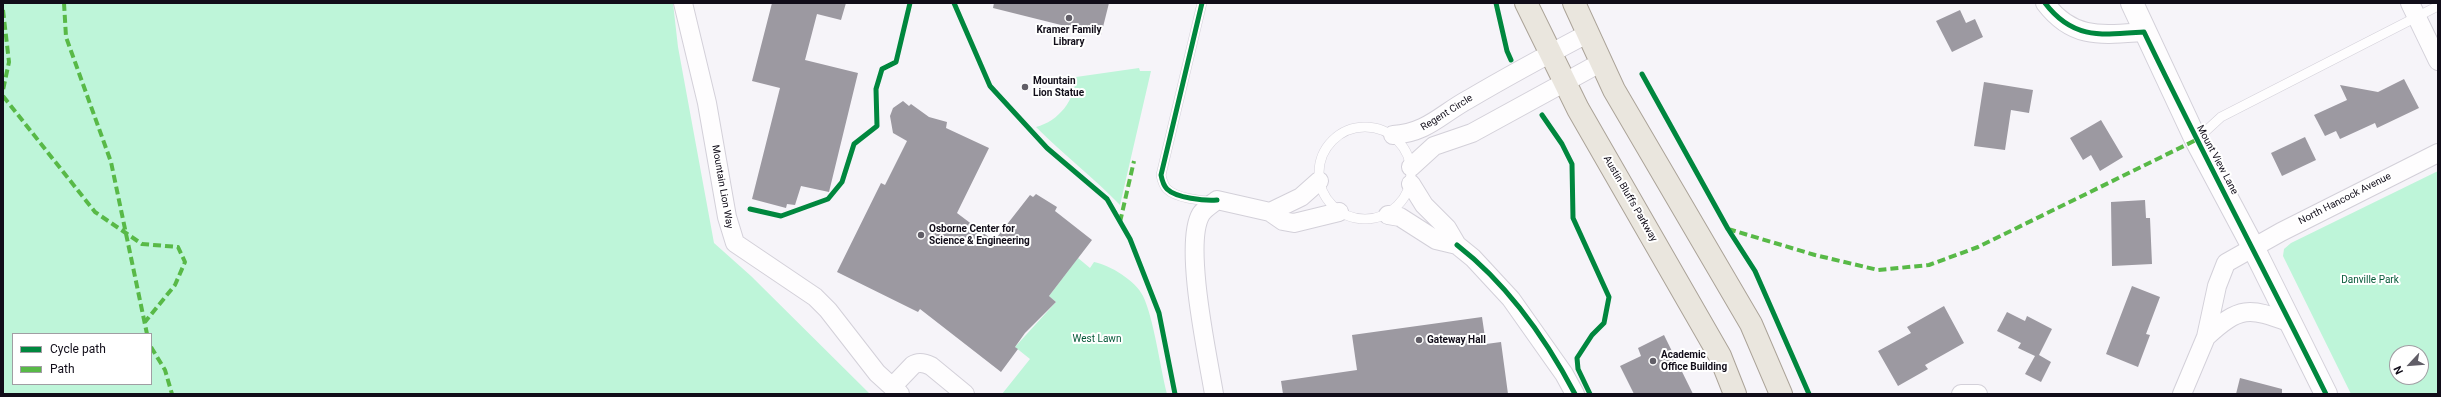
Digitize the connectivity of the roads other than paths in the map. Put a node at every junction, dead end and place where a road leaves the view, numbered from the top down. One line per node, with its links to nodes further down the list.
1 (683, 3): 28 (street, Mountain Lion Way)
2 (1202, 3): 20 (lane)
3 (1526, 3): 11 (main road, Austin Bluffs Parkway)
4 (1574, 3): 10 (main road)
5 (2045, 3): 9 (street)
6 (2132, 3): 9 (street, Mount View Lane)
7 (2438, 6): 8 (lane)
8 (2413, 9): 12 (street); 16 (lane)
9 (2144, 32): 16 (street, Mount View Lane)
10 (1587, 34): 11 (street, Regent Circle); 13 (main road)
11 (1549, 54): 14 (main road, Austin Bluffs Parkway); 15 (street, Regent Circle)
12 (2438, 61)
13 (1600, 64): 14 (street); 33 (main road)
14 (1564, 83): 18 (street); 32 (main road, Austin Bluffs Parkway)
15 (1394, 136): 18 (lane); 19 (lane, Regent Circle)
16 (2196, 140): 25 (street, Mount View Lane)
17 (2438, 153): 25 (street, North Hancock Avenue)
18 (1411, 176): 23 (lane); 24 (street)
19 (1319, 181): 21 (street); 22 (lane)
20 (1217, 200): 21 (street); 30 (street)
21 (1270, 212): 22 (street)
22 (1339, 212): 23 (lane)
23 (1388, 215): 24 (street)
24 (1457, 245): 31 (street)
25 (2253, 247): 26 (street, Mount View Lane); 27 (street, North Hancock Avenue)
26 (2291, 323): 27 (street); 37 (street, Mount View Lane)
27 (2206, 338): 36 (street)
28 (896, 391): 29 (street)
29 (965, 394)
30 (1214, 394)
31 (1575, 394)
32 (1735, 394)
33 (1780, 394)
34 (1961, 394): 35 (street)
35 (1978, 394)
36 (2182, 394)
37 (2326, 394)

